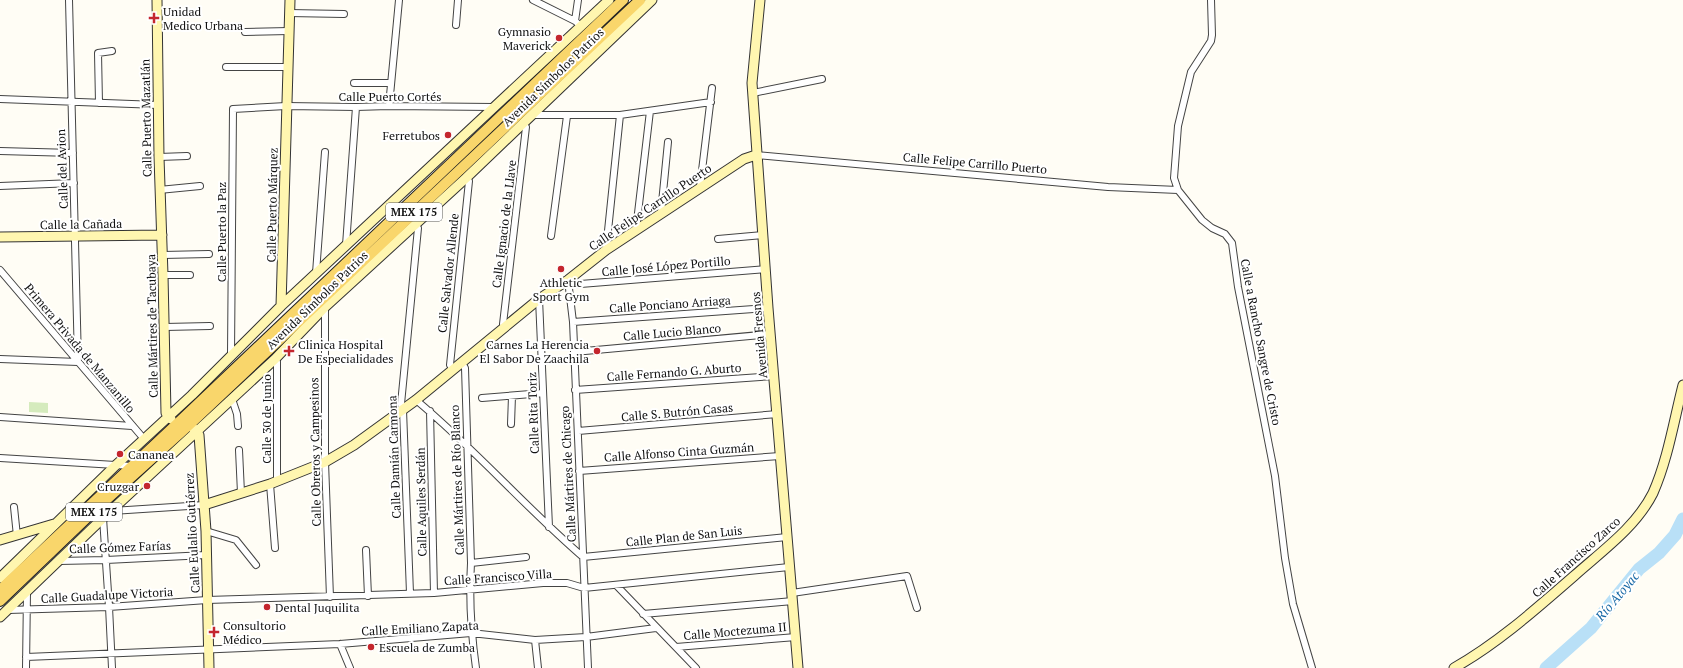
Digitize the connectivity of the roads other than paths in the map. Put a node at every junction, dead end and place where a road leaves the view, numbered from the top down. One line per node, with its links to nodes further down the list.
1 (69, 0): 29 (street, Calle del Avion)
2 (157, 0): 32 (street, Calle Puerto Mazatlán)
3 (290, 0): 14 (street, Calle Puerto Márquez)
4 (400, 0): 25 (street)
5 (458, 0): 17 (street)
6 (533, 0): 16 (street)
7 (578, 0): 16 (street)
8 (609, 0): 16 (street, Avenida Símbolos Patrios)
9 (623, 0): 101 (main road, Avenida Símbolos Patrios / MEX 175)
10 (640, 0): 111 (main road, Avenida Símbolos Patrios / MEX 175)
11 (652, 0): 39 (street, Avenida Símbolos Patrios)
12 (760, 0): 27 (street, Avenida Fresnos)
13 (1210, 0): 56 (street, Calle a Rancho Sangre de Cristo)
14 (289, 14): 15 (street); 18 (street, Calle Puerto Márquez)
15 (344, 14)
16 (578, 24): 36 (street, Avenida Símbolos Patrios)
17 (456, 25)
18 (289, 31): 19 (street); 22 (street, Calle Puerto Márquez)
19 (245, 32)
20 (112, 51): 31 (street)
21 (226, 67): 22 (street)
22 (288, 67): 33 (street, Calle Puerto Márquez)
23 (822, 79): 27 (street)
24 (354, 83): 25 (street)
25 (391, 83): 34 (street)
26 (712, 88): 30 (street)
27 (752, 93): 47 (street, Avenida Fresnos)
28 (0, 99): 29 (street)
29 (71, 101): 31 (street); 46 (street, Calle del Avion)
30 (711, 102): 38 (street); 54 (street)
31 (99, 103): 32 (street)
32 (158, 105): 48 (street, Calle Puerto Mazatlán)
33 (286, 106): 35 (street, Calle Puerto Cortés); 37 (street, Calle Puerto Cortés); 77 (street, Calle Puerto Márquez)
34 (389, 106): 35 (street, Calle Puerto Cortés); 36 (street, Calle Puerto Cortés)
35 (356, 107): 66 (street)
36 (493, 107): 66 (street, Avenida Símbolos Patrios)
37 (233, 109): 86 (street, Calle Puerto la Paz)
38 (650, 111): 40 (street); 59 (street)
39 (532, 115): 41 (street); 42 (street, Avenida Símbolos Patrios)
40 (620, 115): 41 (street); 67 (street)
41 (566, 116): 63 (street)
42 (523, 124): 50 (street, Avenida Símbolos Patrios); 83 (street, Calle Ignacio de la Llave)
43 (668, 142): 57 (street)
44 (0, 151): 46 (street)
45 (325, 152): 72 (street)
46 (73, 153): 51 (street, Calle del Avion)
47 (756, 155): 54 (street, Calle Felipe Carrillo Puerto); 56 (street, Calle Felipe Carrillo Puerto); 60 (street, Avenida Fresnos)
48 (158, 156): 49 (street); 55 (street, Calle Puerto Mazatlán)
49 (187, 156)
50 (466, 178): 58 (street, Avenida Símbolos Patrios); 91 (street, Calle Salvador Allende)
51 (74, 184): 52 (street); 61 (street, Calle del Avion)
52 (0, 186)
53 (200, 186): 55 (street)
54 (700, 187): 57 (street, Calle Felipe Carrillo Puerto)
55 (159, 190): 62 (street, Calle Puerto Mazatlán)
56 (1178, 190): 185 (street, Calle a Rancho Sangre de Cristo)
57 (661, 213): 59 (street, Calle Felipe Carrillo Puerto)
58 (416, 225): 78 (street, Avenida Símbolos Patrios); 102 (street, Calle Damián Carmona)
59 (636, 230): 67 (street, Calle Felipe Carrillo Puerto)
60 (763, 235): 65 (street); 71 (street, Avenida Fresnos)
61 (76, 236): 62 (street, Calle la Cañada); 64 (street, Calle la Cañada); 89 (street, Calle del Avion)
62 (162, 236): 69 (street, Calle Mártires de Tacubaya)
63 (551, 236)
64 (0, 237)
65 (718, 239)
66 (346, 246): 72 (street, Avenida Símbolos Patrios)
67 (606, 250): 75 (street, Calle Felipe Carrillo Puerto)
68 (209, 254): 69 (street)
69 (163, 255): 73 (street, Calle Mártires de Tacubaya)
70 (0, 270): 89 (street, Primera Privada de Manzanillo)
71 (766, 270): 75 (street, Calle José López Portillo); 79 (street, Avenida Fresnos)
72 (316, 273): 77 (street, Avenida Símbolos Patrios)
73 (163, 275): 74 (street); 82 (street, Calle Mártires de Tacubaya)
74 (190, 275)
75 (568, 282): 76 (street, Calle Felipe Carrillo Puerto); 80 (street, Calle Mártires de Chicago)
76 (539, 299): 83 (street, Calle Felipe Carrillo Puerto); 95 (street, Calle Rita Toriz)
77 (281, 306): 86 (street, Avenida Símbolos Patrios)
78 (325, 307): 88 (street, Avenida Símbolos Patrios); 118 (street, Calle Obreros y Campesinos)
79 (768, 308): 80 (street, Calle Ponciano Arriaga); 84 (street, Avenida Fresnos)
80 (573, 322): 85 (street, Calle Mártires de Chicago)
81 (210, 326): 82 (street)
82 (165, 327): 105 (street, Calle Mártires de Tacubaya)
83 (505, 327): 90 (street, Calle Felipe Carrillo Puerto)
84 (771, 334): 85 (street, Calle Lucio Blanco); 92 (street, Avenida Fresnos)
85 (574, 352): 94 (street, Calle Mártires de Chicago)
86 (231, 355): 96 (street, Avenida Símbolos Patrios)
87 (0, 359): 89 (street)
88 (275, 359): 99 (street, Avenida Símbolos Patrios); 123 (street, Calle 30 de Junio)
89 (78, 362): 109 (street, Primera Privada de Manzanillo)
90 (462, 363): 91 (street, Calle Felipe Carrillo Puerto); 114 (street, Calle Mártires de Río Blanco)
91 (453, 370): 100 (street, Calle Felipe Carrillo Puerto)
92 (774, 376): 94 (street, Calle Fernando G. Aburto); 104 (street, Avenida Fresnos)
93 (1683, 385): 186 (street, Calle Francisco Zarco)
94 (575, 390): 112 (street, Calle Mártires de Chicago)
95 (543, 393): 97 (street); 132 (street, Calle Rita Toriz)
96 (192, 395): 101 (street); 105 (street, Avenida Símbolos Patrios)
97 (512, 396): 98 (street); 108 (street)
98 (482, 398)
99 (232, 399): 110 (street); 111 (street, Avenida Símbolos Patrios)
100 (416, 400): 102 (street, Calle Felipe Carrillo Puerto); 103 (street)
101 (199, 402): 107 (main road, Avenida Símbolos Patrios / MEX 175)
102 (403, 410): 118 (street, Calle Felipe Carrillo Puerto); 154 (street, Calle Damián Carmona)
103 (430, 411): 114 (street); 153 (street, Calle Aquiles Serdán)
104 (778, 414): 112 (street, Calle S. Butrón Casas); 116 (street, Avenida Fresnos)
105 (168, 416): 107 (street); 113 (street, Avenida Símbolos Patrios)
106 (0, 417): 109 (street)
107 (177, 424): 111 (street); 120 (main road, Avenida Símbolos Patrios / MEX 175)
108 (512, 424)
109 (132, 426): 113 (street, Primera Privada de Manzanillo)
110 (238, 426)
111 (193, 428): 121 (main road, Avenida Símbolos Patrios / MEX 175); 125 (street, Calle Eulalio Gutiérrez); 128 (street, Avenida Símbolos Patrios)
112 (578, 431): 122 (street, Calle Mártires de Chicago)
113 (144, 439): 119 (street, Avenida Símbolos Patrios)
114 (467, 445): 132 (street); 144 (street, Calle Mártires de Río Blanco)
115 (238, 450): 124 (street)
116 (780, 456): 122 (street, Calle Alfonso Cinta Guzmán); 135 (street, Avenida Fresnos)
117 (0, 458): 119 (street)
118 (324, 462): 123 (street, Calle Felipe Carrillo Puerto); 156 (street, Calle Obreros y Campesinos)
119 (116, 465): 120 (street); 131 (street, Avenida Símbolos Patrios)
120 (131, 466): 121 (street); 129 (main road, Avenida Símbolos Patrios / MEX 175)
121 (142, 466): 127 (main road, Avenida Símbolos Patrios / MEX 175)
122 (578, 471): 141 (street, Calle Mártires de Chicago)
123 (274, 482): 124 (street, Calle Felipe Carrillo Puerto); 137 (street, Calle 30 de Junio)
124 (241, 493): 125 (street, Calle Felipe Carrillo Puerto)
125 (204, 505): 128 (street); 133 (street, Calle Eulalio Gutiérrez)
126 (14, 507): 134 (street)
127 (97, 508): 128 (street); 159 (main road, Avenida Símbolos Patrios / MEX 175)
128 (112, 511): 130 (street, Avenida Símbolos Patrios)
129 (78, 516): 131 (street); 151 (main road, Avenida Símbolos Patrios / MEX 175)
130 (103, 518): 142 (street); 143 (street, Avenida Símbolos Patrios)
131 (57, 523): 134 (street); 147 (street, Avenida Símbolos Patrios)
132 (549, 527): 141 (street)
133 (206, 532): 139 (street, Calle Eulalio Gutiérrez); 145 (street)
134 (17, 536): 136 (street)
135 (787, 537): 141 (street, Calle Plan de San Luis); 146 (street, Avenida Fresnos)
136 (0, 540)
137 (275, 548)
138 (366, 550): 155 (street)
139 (206, 555): 142 (street, Calle Gómez Farías); 158 (street, Calle Eulalio Gutiérrez)
140 (526, 557): 144 (street)
141 (583, 557): 149 (street, Calle Mártires de Chicago)
142 (106, 560): 143 (street, Calle Gómez Farías); 160 (street)
143 (59, 561): 152 (street, Avenida Símbolos Patrios)
144 (471, 563): 150 (street, Calle Mártires de Río Blanco)
145 (256, 564)
146 (789, 567): 148 (street, Calle Francisco Villa); 157 (street, Avenida Fresnos)
147 (0, 578)
148 (616, 585): 149 (street, Calle Francisco Villa); 164 (street)
149 (584, 588): 150 (street, Calle Francisco Villa); 168 (street, Calle Mártires de Chicago)
150 (470, 589): 153 (street, Calle Francisco Villa); 167 (street, Calle Mártires de Río Blanco)
151 (0, 590)
152 (27, 592): 162 (street, Avenida Símbolos Patrios); 163 (street)
153 (434, 592): 154 (street, Calle Francisco Villa)
154 (410, 593): 155 (street, Calle Francisco Villa)
155 (368, 596): 156 (street, Calle Francisco Villa)
156 (330, 597): 158 (street, Calle Francisco Villa)
157 (793, 597): 161 (street); 164 (street); 169 (street, Avenida Fresnos)
158 (207, 600): 160 (street, Calle Guadalupe Victoria); 173 (street, Calle Eulalio Gutiérrez)
159 (0, 601)
160 (110, 607): 163 (street, Calle Guadalupe Victoria); 174 (street)
161 (917, 608)
162 (8, 610): 163 (street, Calle Guadalupe Victoria); 165 (street, Avenida Símbolos Patrios)
163 (26, 610): 175 (street)
164 (643, 614): 166 (street)
165 (0, 617)
166 (656, 628): 168 (street, Calle Emiliano Zapata); 172 (street)
167 (471, 633): 170 (street, Calle Emiliano Zapata); 171 (street, Calle Emiliano Zapata); 180 (street, Calle Mártires de Río Blanco)
168 (586, 637): 170 (street, Calle Emiliano Zapata); 182 (street, Calle Mártires de Chicago)
169 (796, 637): 172 (street, Calle Moctezuma II); 184 (street, Avenida Fresnos)
170 (535, 640): 181 (street)
171 (340, 644): 173 (street, Calle Emiliano Zapata); 179 (street)
172 (676, 647): 183 (street)
173 (208, 649): 174 (street, Calle Emiliano Zapata); 178 (street, Calle Eulalio Gutiérrez)
174 (110, 654): 175 (street, Calle Emiliano Zapata); 177 (street)
175 (26, 657): 176 (street)
176 (26, 668)
177 (112, 668)
178 (209, 668)
179 (350, 668)
180 (476, 668)
181 (538, 668)
182 (588, 668)
183 (696, 668)
184 (798, 668)
185 (1312, 668)
186 (1454, 668)

